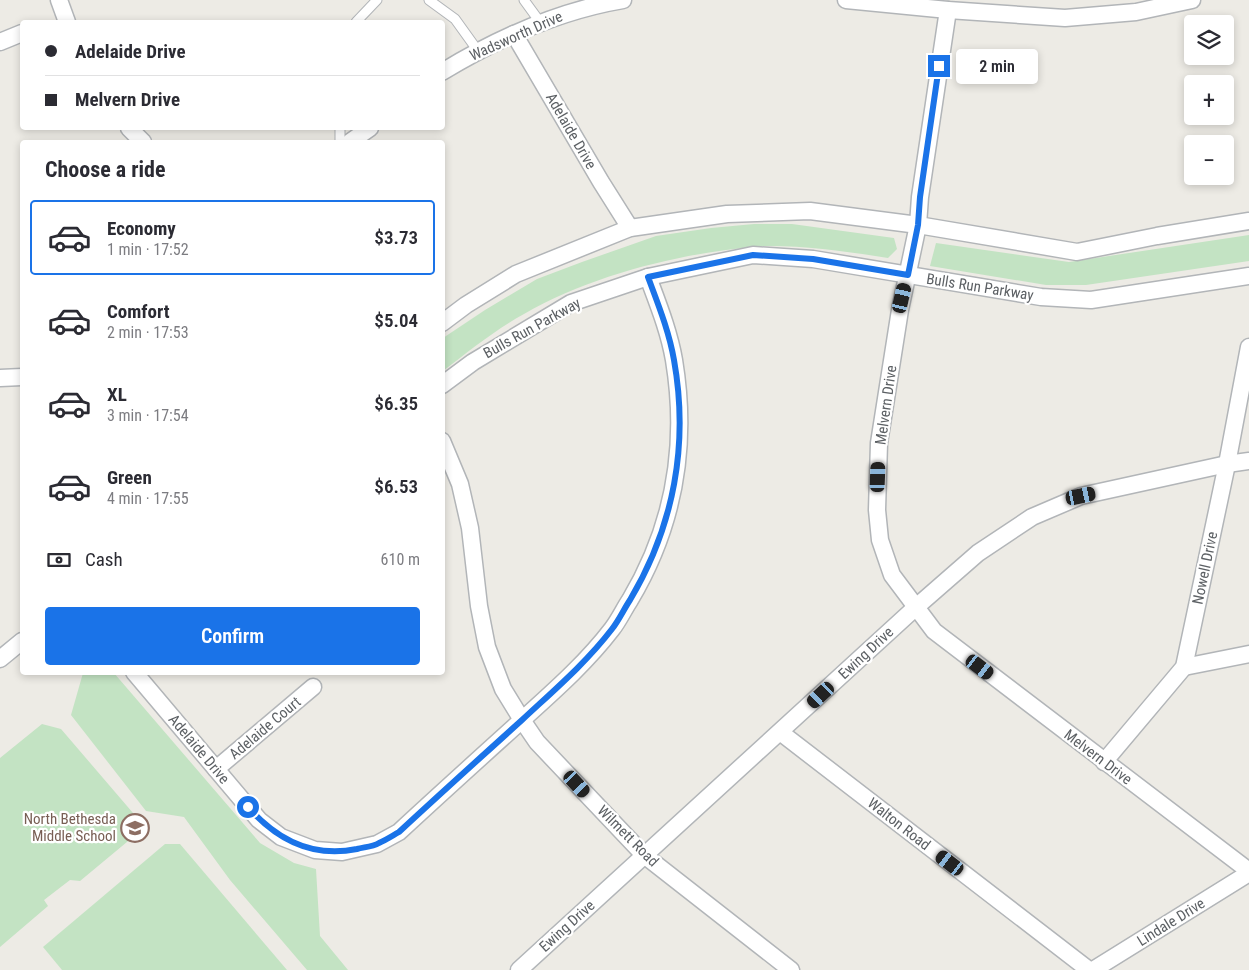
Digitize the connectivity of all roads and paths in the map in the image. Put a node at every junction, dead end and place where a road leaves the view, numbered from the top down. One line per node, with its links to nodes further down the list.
1 (59, 0): 9 (street)
2 (377, 0): 10 (lane)
3 (429, 0): 15 (lane)
4 (524, 0): 11 (lane)
5 (623, 0): 11 (street, Wadsworth Drive)
6 (846, 0): 8 (street)
7 (1192, 0): 8 (street)
8 (948, 10): 22 (street, Melvern Drive)
9 (60, 20)
10 (358, 20)
11 (540, 22): 13 (street, Wadsworth Drive)
12 (20, 34): 14 (street)
13 (514, 34): 15 (street, Wadsworth Drive); 23 (street, Adelaide Drive)
14 (0, 42)
15 (478, 52): 16 (street, Wadsworth Drive)
16 (445, 70)
17 (131, 130): 19 (street)
18 (367, 130): 20 (street)
19 (141, 140)
20 (353, 140)
21 (1249, 221): 22 (street)
22 (918, 225): 23 (street); 24 (street, Melvern Drive)
23 (630, 228): 27 (street)
24 (908, 275): 25 (street, Bulls Run Parkway); 26 (street, Bulls Run Parkway); 35 (street, Melvern Drive)
25 (1249, 276)
26 (648, 277): 31 (street, Bulls Run Parkway); 42 (street, Adelaide Drive)
27 (445, 321)
28 (1249, 347): 34 (street, Nowell Drive)
29 (20, 377): 30 (street)
30 (0, 378)
31 (445, 383)
32 (445, 448): 42 (street, Wilmett Road)
33 (1249, 461): 34 (street, Ewing Drive)
34 (1227, 464): 35 (street, Ewing Drive); 39 (street, Nowell Drive)
35 (915, 608): 43 (street, Ewing Drive); 44 (street, Melvern Drive)
36 (20, 643): 38 (street)
37 (1249, 654): 39 (street)
38 (0, 659)
39 (1184, 668): 44 (street, Nowell Drive)
40 (137, 675): 45 (street, Adelaide Drive)
41 (313, 687): 45 (street, Adelaide Court)
42 (522, 720): 45 (street, Adelaide Drive); 46 (street, Wilmett Road)
43 (780, 732): 46 (street, Ewing Drive); 50 (street, Walton Road)
44 (1104, 762): 47 (street, Melvern Drive)
45 (216, 769)
46 (644, 856): 48 (street, Ewing Drive); 49 (street, Wilmett Road)
47 (1249, 872): 50 (street, Lindale Drive)
48 (519, 970)
49 (791, 970)
50 (1091, 970)

